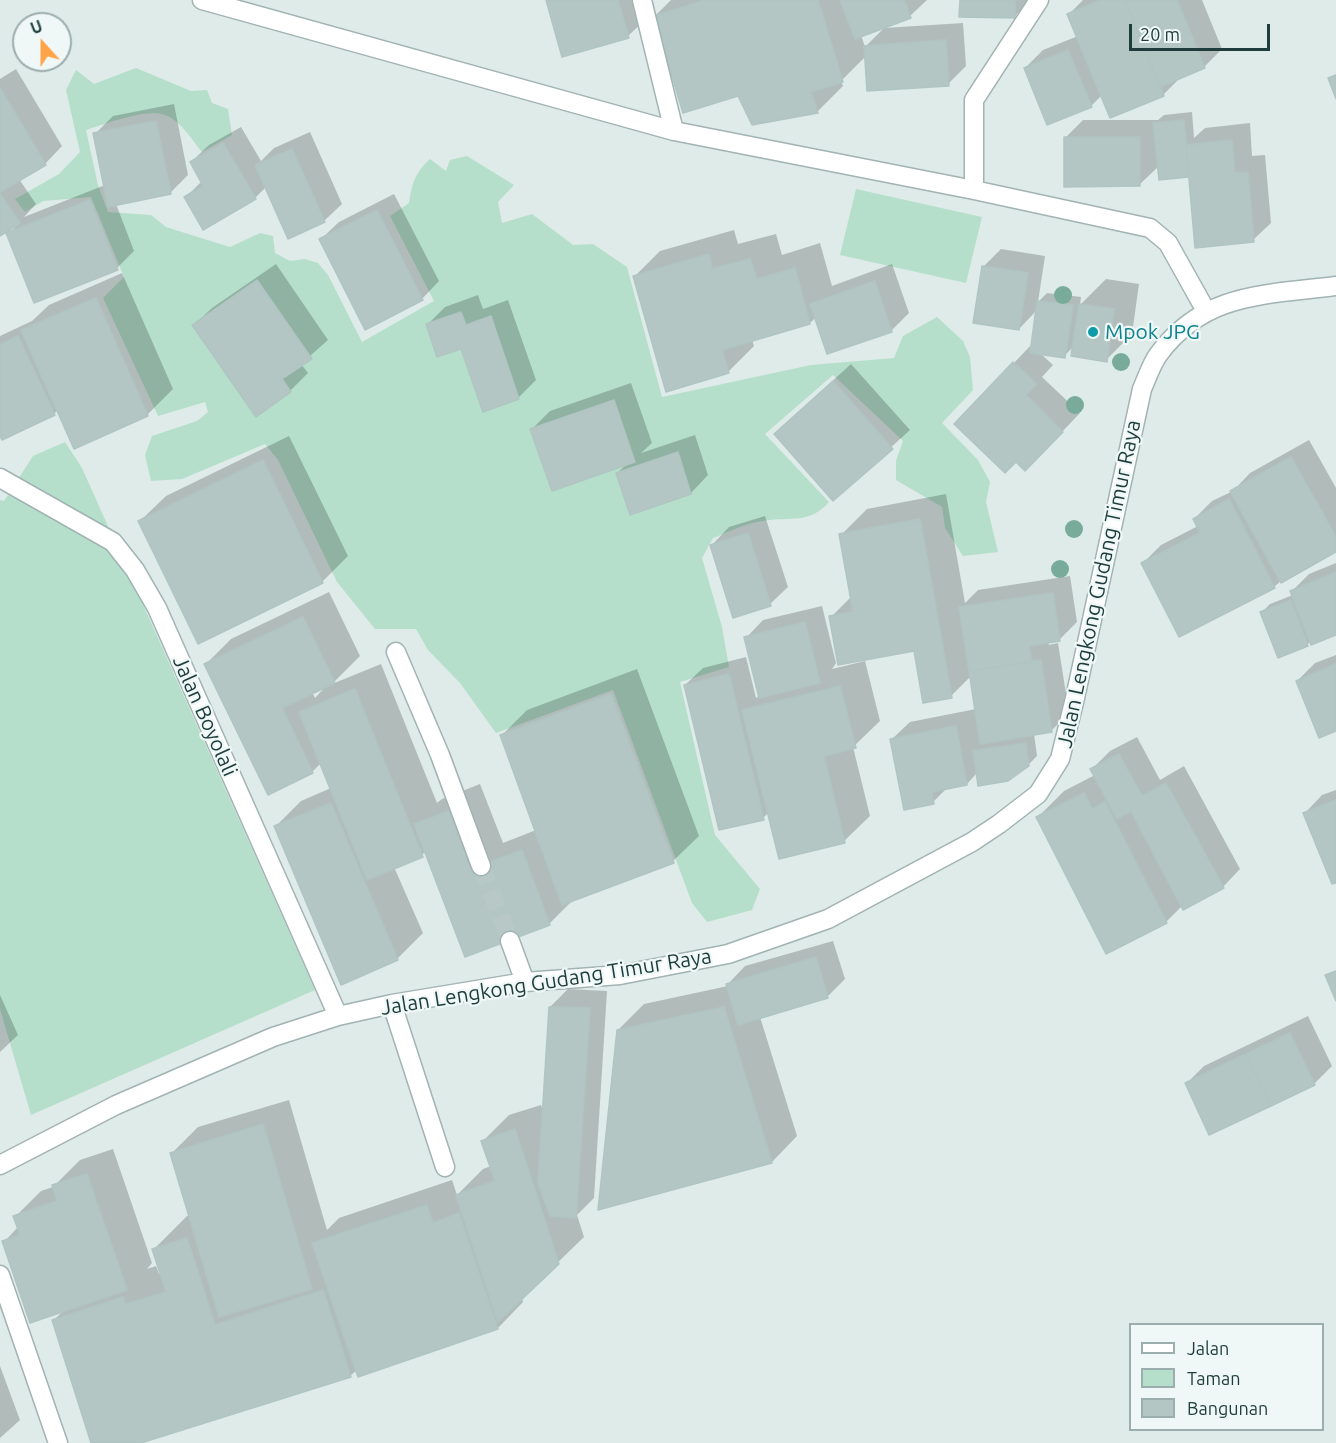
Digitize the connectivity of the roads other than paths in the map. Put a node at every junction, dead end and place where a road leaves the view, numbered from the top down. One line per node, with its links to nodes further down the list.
1 (202, 0): 4 (street)
2 (642, 0): 4 (street)
3 (1039, 0): 5 (street)
4 (675, 131): 5 (street)
5 (974, 190): 7 (street)
6 (1336, 286): 7 (street, Jalan Lengkong Gudang Timur Raya)
7 (1206, 311): 12 (street, Jalan Lengkong Gudang Timur Raya)
8 (0, 478): 14 (street, Jalan Boyolali)
9 (396, 652): 10 (street)
10 (481, 866)
11 (510, 940): 12 (street)
12 (525, 982): 13 (street, Jalan Lengkong Gudang Timur Raya)
13 (392, 1004): 14 (street, Jalan Lengkong Gudang Timur Raya); 16 (street)
14 (338, 1016): 15 (street, Jalan Lengkong Gudang Timur Raya)
15 (0, 1165)
16 (445, 1167)
17 (0, 1275): 18 (street)
18 (58, 1443)

